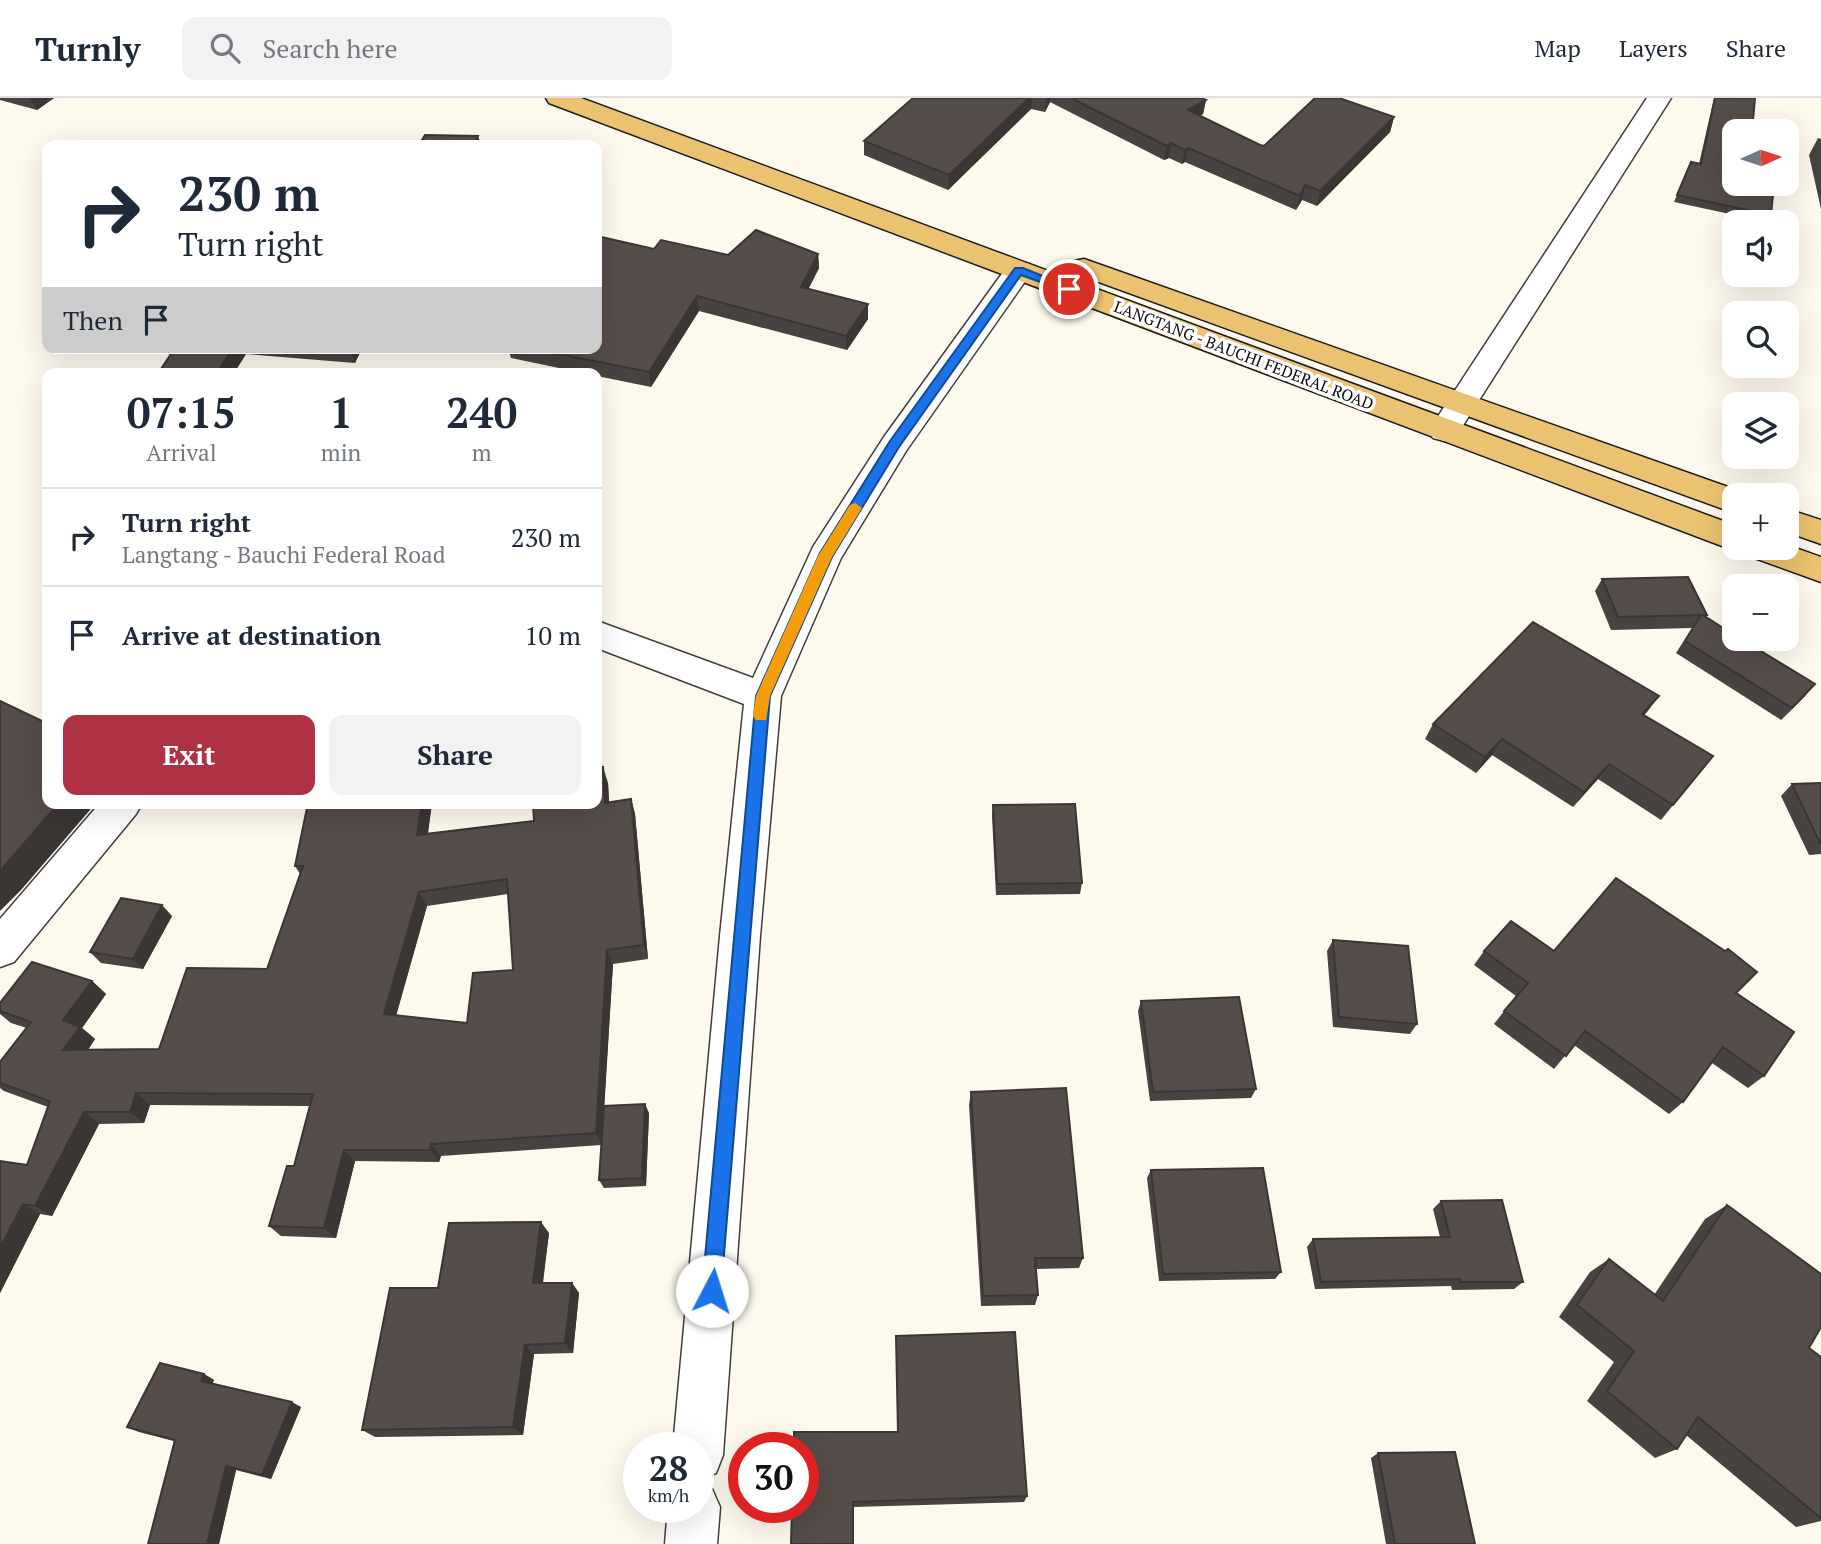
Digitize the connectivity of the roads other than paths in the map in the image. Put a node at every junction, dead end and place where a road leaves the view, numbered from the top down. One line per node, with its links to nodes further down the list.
1 (558, 98): 4 (main road, LANGTANG - BAUCHI FEDERAL ROAD)
2 (578, 98): 5 (main road, LANGTANG - BAUCHI FEDERAL ROAD)
3 (1659, 98): 5 (street)
4 (1019, 270): 6 (main road, LANGTANG - BAUCHI FEDERAL ROAD); 14 (street)
5 (1461, 402): 6 (street); 7 (main road, LANGTANG - BAUCHI FEDERAL ROAD)
6 (1444, 431): 10 (main road, LANGTANG - BAUCHI FEDERAL ROAD)
7 (1722, 497)
8 (1799, 524): 9 (main road)
9 (1821, 532)
10 (1722, 534)
11 (1794, 560): 12 (main road)
12 (1821, 570)
13 (602, 636): 14 (street)
14 (763, 696): 17 (street)
15 (118, 809): 16 (street)
16 (0, 949)
17 (700, 1432)
18 (693, 1523): 19 (street)
19 (691, 1544)

